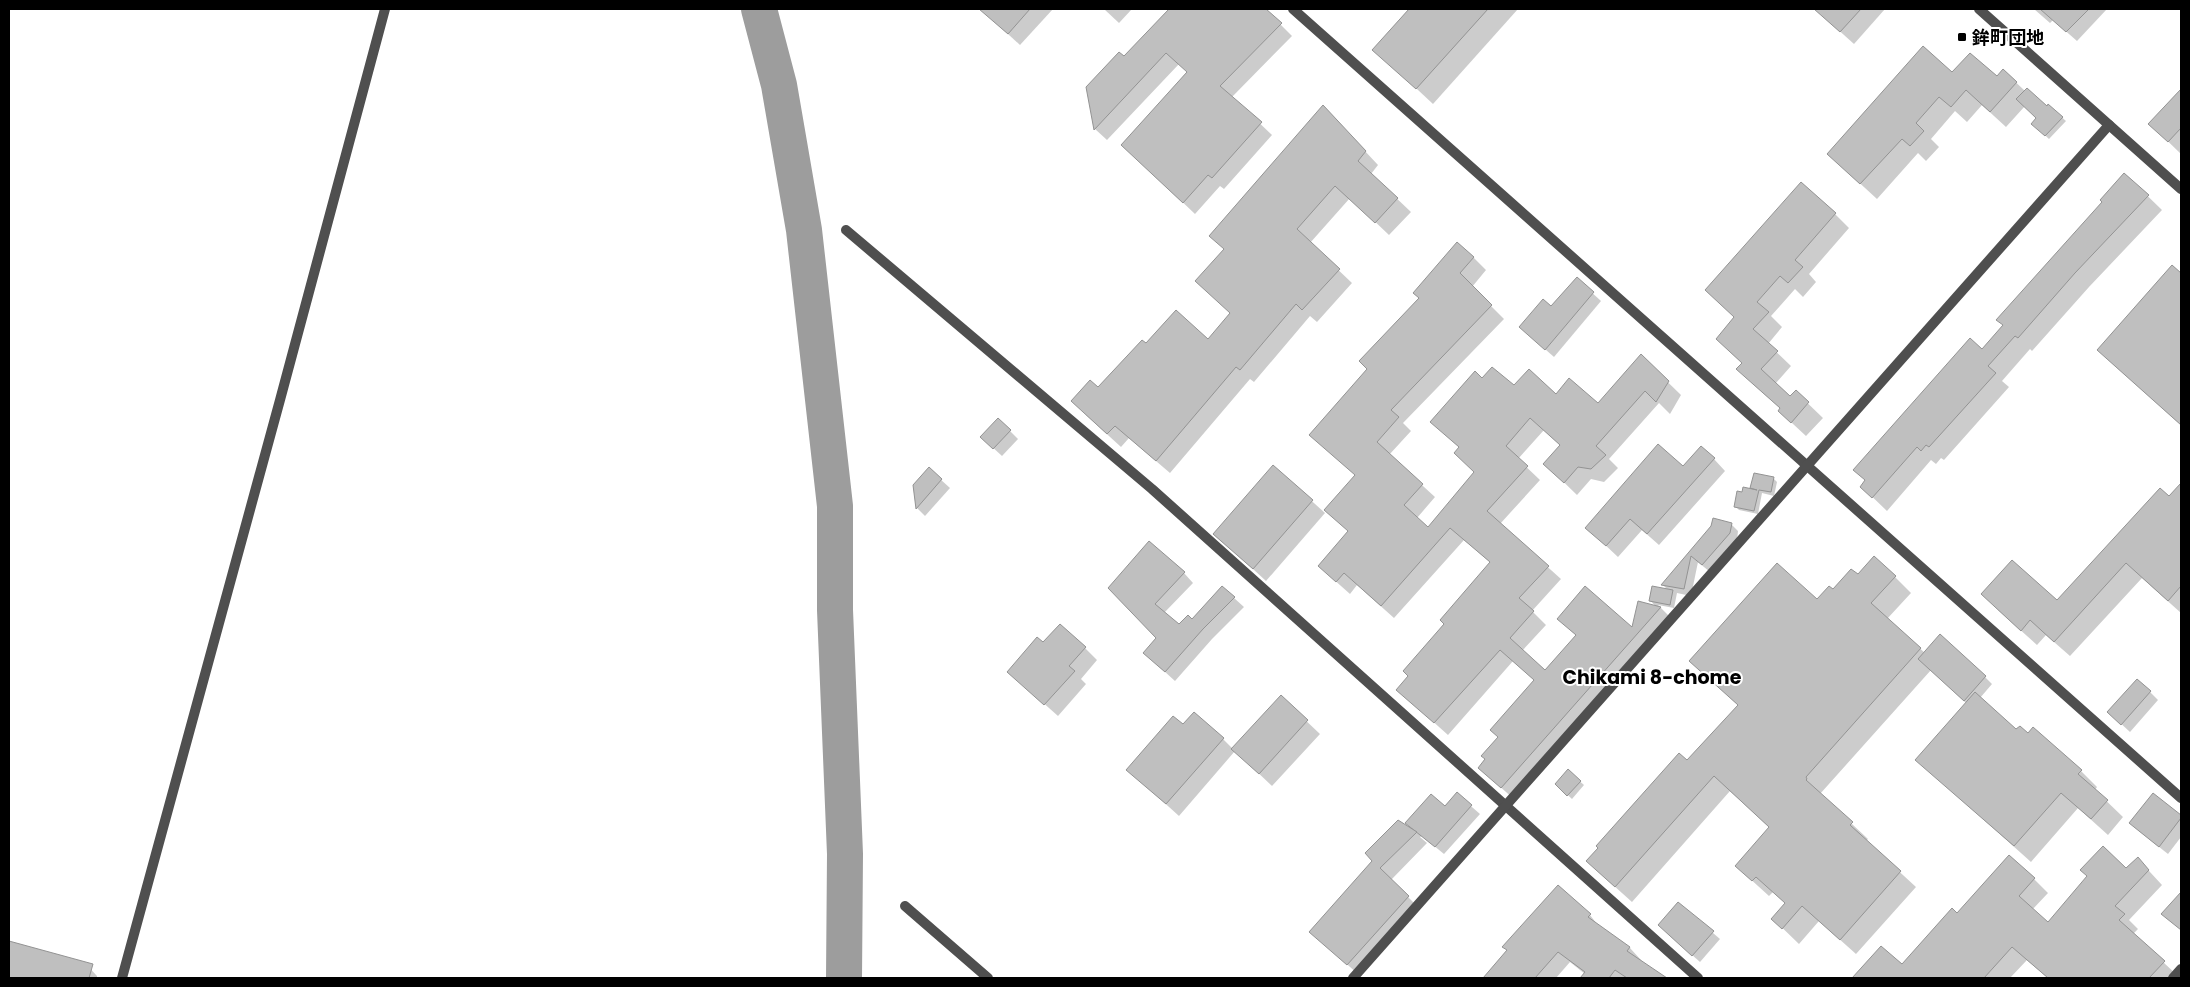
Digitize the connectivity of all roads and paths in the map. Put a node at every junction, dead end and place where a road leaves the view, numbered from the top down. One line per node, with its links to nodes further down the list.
1 (385, 9): 12 (street)
2 (1293, 9): 7 (street)
3 (1978, 9): 4 (street)
4 (2109, 125): 5 (street); 7 (street)
5 (2181, 189)
6 (846, 230): 9 (street)
7 (1807, 465): 8 (street); 9 (street)
8 (2181, 798)
9 (1506, 806): 14 (street); 15 (street)
10 (904, 906): 13 (street)
11 (2181, 969): 16 (street)
12 (122, 978)
13 (988, 978)
14 (1353, 978)
15 (1698, 978)
16 (2173, 978)

